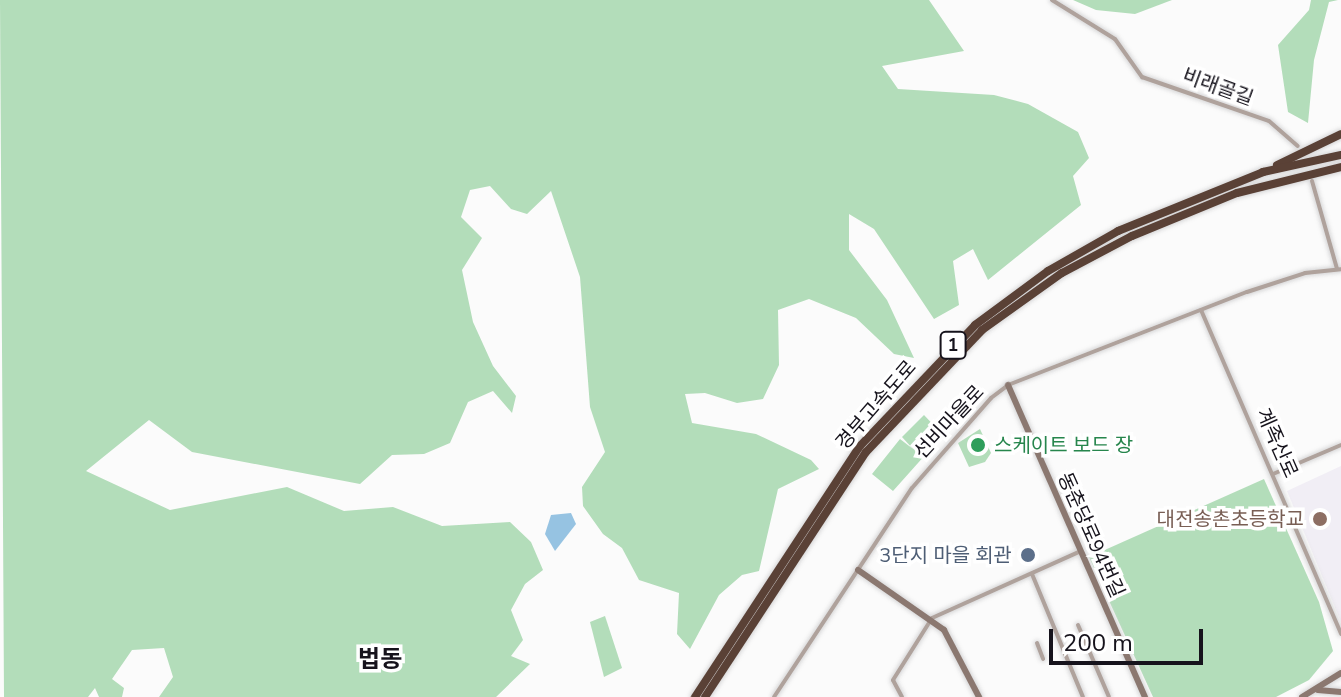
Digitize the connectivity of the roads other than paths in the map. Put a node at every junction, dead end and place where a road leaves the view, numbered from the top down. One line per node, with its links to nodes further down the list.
1 (1052, 0): 3 (street, 비래골길)
2 (1341, 134): 6 (highway)
3 (1298, 146)
4 (1341, 155): 6 (highway, 경부고속도로 / 1)
5 (1341, 170): 25 (highway, 경부고속도로 / 1)
6 (1263, 172): 24 (highway, 경부고속도로 / 1)
7 (1312, 181): 8 (street)
8 (1339, 269): 9 (street, 선비마을로)
9 (1201, 310): 10 (street, 선비마을로); 12 (street, 계족산로)
10 (1008, 385): 13 (main road, 동춘당로94번길); 14 (street, 선비마을로)
11 (1341, 445): 12 (street)
12 (1273, 474): 18 (street, 계족산로)
13 (1081, 551): 15 (street); 31 (main road, 동춘당로94번길)
14 (858, 570): 16 (main road); 26 (street, 선비마을로)
15 (1031, 573): 16 (street); 29 (street)
16 (932, 618): 27 (street); 28 (main road)
17 (1078, 625): 30 (street)
18 (1341, 634)
19 (1037, 643): 20 (street)
20 (1043, 659)
21 (1341, 673): 22 (main road)
22 (1310, 692): 23 (main road); 32 (main road)
23 (1341, 692)
24 (695, 697)
25 (705, 697)
26 (774, 697)
27 (902, 697)
28 (979, 697)
29 (1083, 697)
30 (1109, 697)
31 (1145, 697)
32 (1302, 697)

